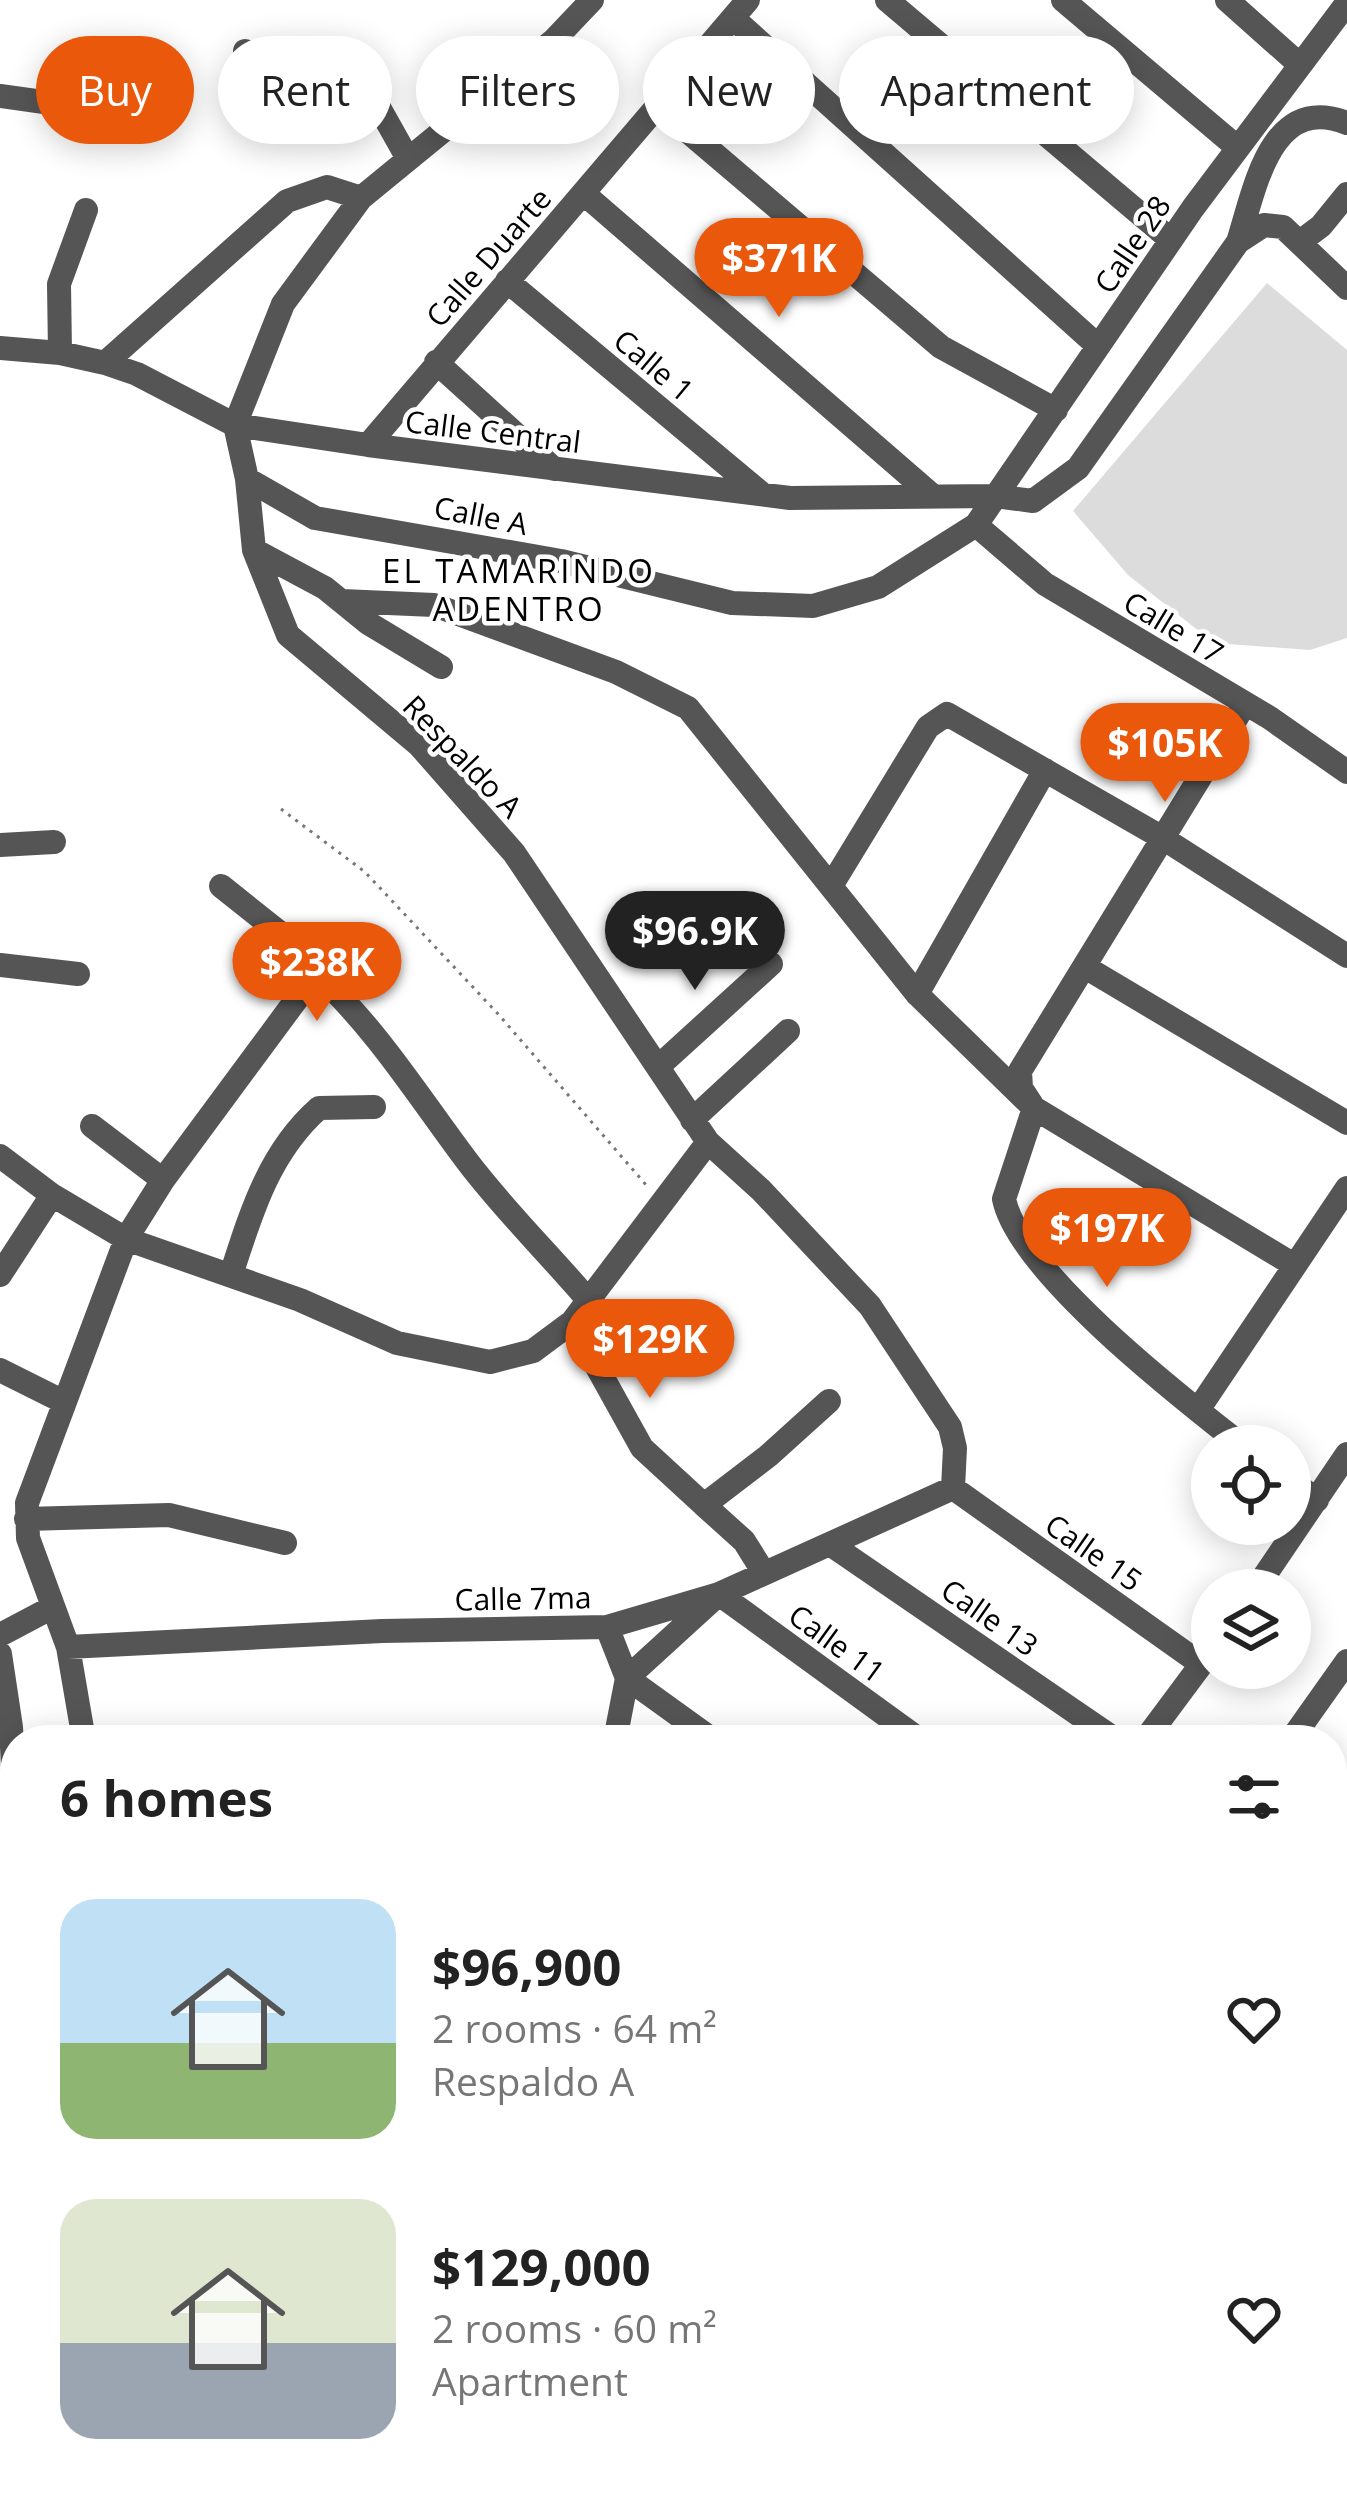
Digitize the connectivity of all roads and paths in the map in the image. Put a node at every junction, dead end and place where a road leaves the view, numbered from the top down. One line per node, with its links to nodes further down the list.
1 (592, 0): 16 (street)
2 (887, 0): 21 (street)
3 (1063, 0): 15 (street)
4 (1227, 0): 8 (street)
5 (1347, 3): 8 (street, Calle 28)
6 (740, 9): 7 (street, Calle Duarte); 26 (street)
7 (717, 36)
8 (1300, 65): 15 (street, Calle 28)
9 (0, 96): 10 (street)
10 (36, 101)
11 (1347, 123): 23 (street, Calle Central)
12 (643, 124): 17 (street, Calle Duarte)
13 (392, 130): 16 (street)
14 (703, 144): 31 (street)
15 (1238, 148): 21 (street, Calle 28)
16 (408, 159): 19 (street)
17 (584, 193): 24 (street, Calle Duarte); 37 (street)
18 (1347, 194): 22 (street)
19 (361, 198): 30 (street); 32 (street)
20 (86, 209): 28 (street)
21 (1171, 240): 26 (street, Calle 28)
22 (1301, 241): 23 (street); 25 (street)
23 (1238, 242): 38 (street, Calle Central)
24 (507, 281): 29 (street, Calle Duarte); 36 (street, Calle 1)
25 (1347, 288)
26 (1098, 346): 31 (street, Calle 28)
27 (0, 348): 28 (street, Calle Central)
28 (60, 353): 30 (street, Calle Central)
29 (436, 362): 33 (street, Calle Duarte); 34 (street)
30 (105, 363): 32 (street, Calle Central)
31 (1056, 410): 38 (street, Calle 28)
32 (235, 425): 33 (street, Calle Central); 35 (street, Respaldo A)
33 (368, 445): 34 (street, Calle Central)
34 (554, 469): 36 (street, Calle Central)
35 (247, 479): 39 (street, Calle A); 40 (street, Respaldo A)
36 (764, 495): 37 (street, Calle Central)
37 (932, 496): 38 (street, Calle Central)
38 (995, 496): 39 (street, Calle 28)
39 (976, 525): 43 (street, Calle 17)
40 (254, 550): 41 (street); 60 (street, Respaldo A)
41 (342, 601): 42 (street); 51 (street)
42 (441, 668)
43 (1245, 704): 45 (street, Calle 17); 47 (street)
44 (1045, 770): 47 (street); 51 (street); 58 (street)
45 (1347, 772)
46 (281, 809): 71 (path)
47 (1161, 837): 52 (street); 55 (street)
48 (54, 842): 49 (street)
49 (0, 845)
50 (220, 886): 57 (street)
51 (831, 886): 58 (street)
52 (1347, 956)
53 (771, 964): 60 (street)
54 (0, 965): 56 (street)
55 (1085, 968): 62 (street); 64 (street)
56 (78, 974)
57 (316, 974): 68 (street); 76 (street)
58 (917, 994): 62 (street)
59 (788, 1031): 63 (street)
60 (659, 1066): 63 (street, Respaldo A)
61 (374, 1107): 75 (street)
62 (1034, 1108): 73 (street); 81 (street)
63 (692, 1120): 66 (street, Respaldo A)
64 (1347, 1123)
65 (92, 1126): 68 (street)
66 (708, 1142): 71 (street); 84 (street, Respaldo A)
67 (0, 1156): 70 (street)
68 (163, 1180): 72 (street)
69 (1347, 1188): 73 (street)
70 (52, 1195): 72 (street); 74 (street)
71 (664, 1205): 76 (street)
72 (126, 1239): 75 (street); 80 (street)
73 (1294, 1265): 81 (street)
74 (0, 1275)
75 (232, 1275): 77 (street)
76 (589, 1301): 77 (street)
77 (572, 1322): 87 (street)
78 (0, 1370): 80 (street)
79 (829, 1401): 87 (street)
80 (64, 1402): 88 (street)
81 (1198, 1410): 82 (street)
82 (1217, 1425)
83 (1347, 1454): 86 (street)
84 (953, 1488): 90 (street, Calle 7ma); 97 (street, Calle 15)
85 (1311, 1496): 86 (street)
86 (1317, 1500): 91 (street)
87 (704, 1505): 92 (street)
88 (26, 1520): 89 (street); 94 (street)
89 (285, 1543)
90 (830, 1544): 92 (street, Calle 7ma); 108 (street, Calle 13)
91 (1269, 1569)
92 (764, 1573): 93 (street, Calle 7ma)
93 (718, 1594): 95 (street, Calle 7ma); 101 (street); 107 (street, Calle 11)
94 (51, 1608): 96 (street); 98 (street)
95 (607, 1627): 98 (street, Calle 7ma); 101 (street)
96 (0, 1635)
97 (1191, 1646)
98 (68, 1648): 104 (street)
99 (0, 1654): 103 (street)
100 (1347, 1661): 110 (street)
101 (627, 1678): 105 (street); 106 (street)
102 (1191, 1678): 109 (street)
103 (11, 1725)
104 (81, 1725)
105 (619, 1725)
106 (692, 1725)
107 (899, 1725)
108 (1093, 1725)
109 (1156, 1725)
110 (1302, 1725)

